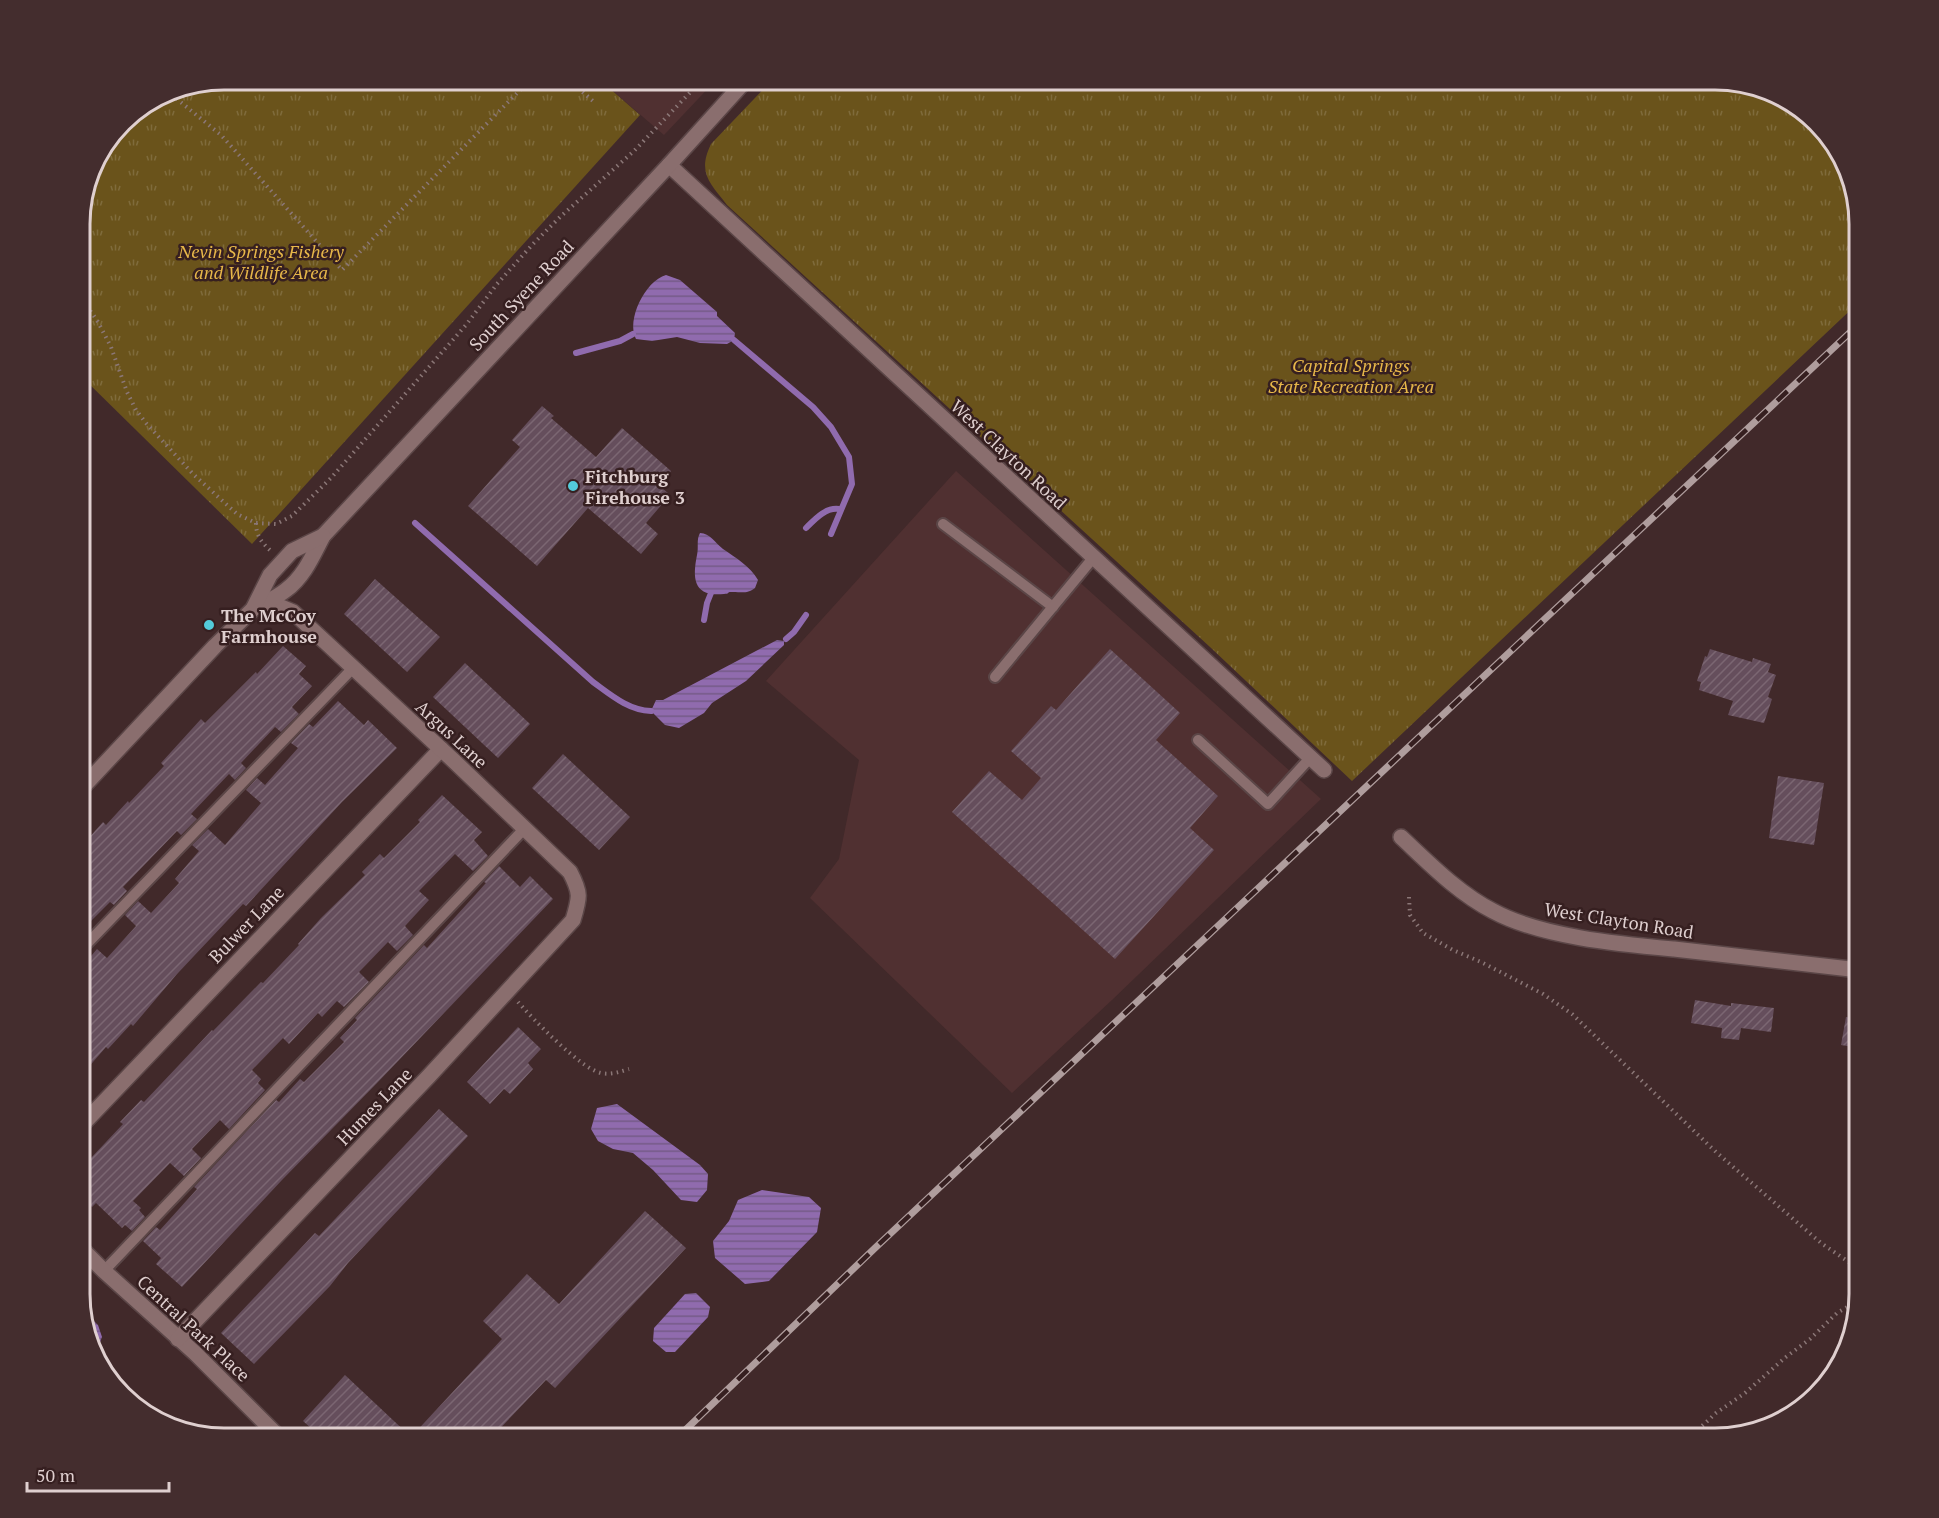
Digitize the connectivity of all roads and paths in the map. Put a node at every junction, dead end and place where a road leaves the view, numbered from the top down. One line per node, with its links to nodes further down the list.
1 (520, 90): 5 (path)
2 (580, 90): 6 (path)
3 (692, 90): 9 (path)
4 (737, 90): 7 (street, South Syene Road)
5 (176, 99)
6 (594, 102)
7 (669, 165): 11 (street, South Syene Road); 13 (street, West Clayton Road)
8 (90, 309): 9 (path)
9 (256, 523): 12 (path)
10 (943, 525): 16 (lane)
11 (323, 536): 14 (street, South Syene Road); 15 (street, South Syene Road)
12 (268, 549)
13 (1094, 558): 16 (lane); 22 (street, West Clayton Road)
14 (286, 590): 15 (street, South Syene Road); 17 (street, Argus Lane)
15 (256, 607): 17 (street); 24 (street, South Syene Road)
16 (1053, 607): 19 (lane)
17 (293, 612): 18 (street, Argus Lane)
18 (353, 668): 21 (street, Argus Lane); 29 (lane)
19 (995, 677)
20 (1198, 740): 22 (lane)
21 (441, 749): 25 (street, Argus Lane); 33 (street, Bulwer Lane)
22 (1310, 758): 23 (street, West Clayton Road)
23 (1324, 770)
24 (90, 778)
25 (524, 829): 27 (street, Argus Lane); 36 (lane)
26 (1401, 837): 30 (street, West Clayton Road)
27 (579, 889): 31 (street, Humes Lane)
28 (1409, 897): 35 (path)
29 (90, 941)
30 (1849, 969)
31 (508, 990): 32 (path); 38 (street, Humes Lane)
32 (628, 1069)
33 (90, 1116)
34 (90, 1257): 36 (street, Central Park Place)
35 (1849, 1262)
36 (104, 1272): 38 (street, Central Park Place)
37 (1848, 1307): 40 (path)
38 (178, 1339): 39 (street, Central Park Place)
39 (270, 1428)
40 (1700, 1428)

